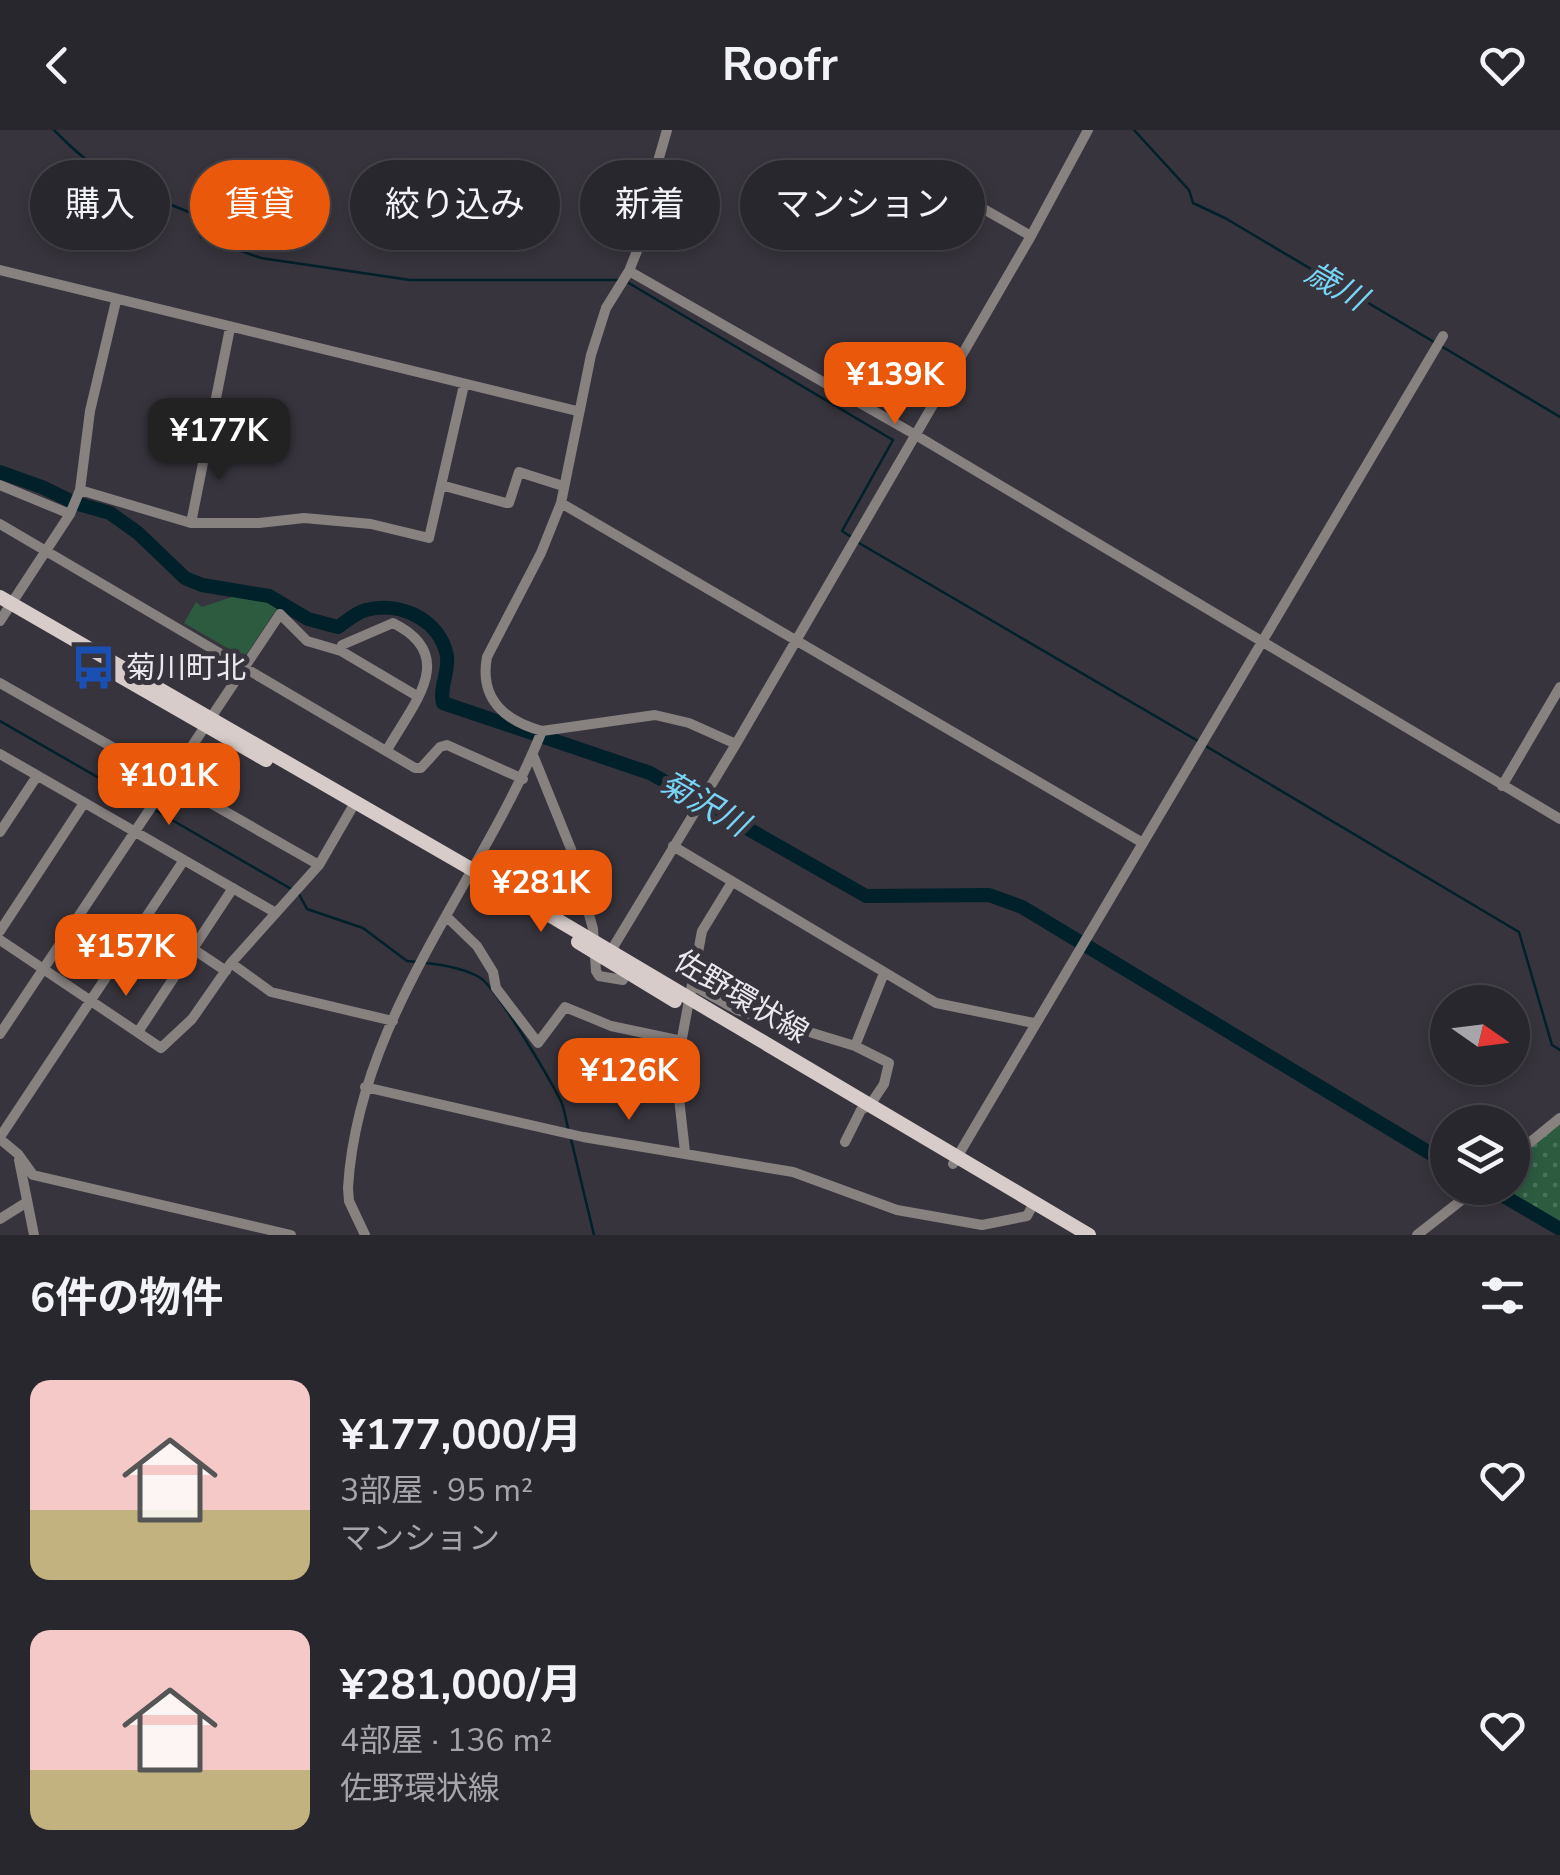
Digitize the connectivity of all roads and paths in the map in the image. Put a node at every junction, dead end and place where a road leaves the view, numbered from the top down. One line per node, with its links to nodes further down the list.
1 (667, 130): 6 (street)
2 (1088, 130): 4 (street)
3 (985, 210): 4 (street)
4 (1032, 236): 12 (street)
5 (0, 270): 7 (street)
6 (629, 270): 11 (street); 12 (street)
7 (116, 300): 8 (street); 16 (street)
8 (230, 328): 10 (street); 19 (street)
9 (1442, 336): 24 (street)
10 (464, 385): 11 (street); 13 (street)
11 (577, 411): 15 (street)
12 (914, 434): 23 (street); 24 (street)
13 (441, 485): 15 (street); 19 (street)
14 (0, 486): 18 (street)
15 (563, 486): 17 (street)
16 (80, 490): 18 (street); 19 (street)
17 (560, 502): 23 (street); 31 (street)
18 (70, 514): 21 (street)
19 (191, 523)
20 (0, 524): 21 (street)
21 (46, 551): 22 (street); 26 (street)
22 (4, 608): 30 (main road, 佐野環状線)
23 (795, 639): 32 (street); 45 (street)
24 (1261, 643): 39 (street); 45 (street)
25 (341, 651): 26 (street); 29 (street); 29 (street)
26 (244, 666): 30 (street); 33 (street)
27 (0, 683): 38 (street)
28 (1560, 688): 39 (street)
29 (417, 696): 33 (street)
30 (207, 721): 38 (street); 41 (main road, 佐野環状線)
31 (542, 731): 32 (street); 35 (street)
32 (736, 744): 46 (street)
33 (386, 750): 37 (street)
34 (0, 754): 36 (street)
35 (533, 754): 37 (street); 57 (street)
36 (37, 776): 40 (street); 44 (street)
37 (523, 778): 49 (street)
38 (168, 779): 43 (street); 48 (street)
39 (1502, 786): 42 (street)
40 (84, 803): 43 (street); 54 (street)
41 (354, 805): 48 (street); 49 (main road, 佐野環状線)
42 (1560, 818)
43 (134, 831): 47 (street); 59 (street)
44 (0, 832)
45 (1143, 843): 65 (street)
46 (673, 846): 50 (street); 57 (street)
47 (184, 860): 51 (street); 63 (street)
48 (319, 864): 52 (street)
49 (471, 874): 53 (street); 57 (main road, 佐野環状線)
50 (732, 882): 60 (street); 62 (street)
51 (233, 888): 52 (street); 56 (street)
52 (276, 913): 58 (street)
53 (447, 917): 64 (street); 68 (street)
54 (0, 931)
55 (0, 940): 59 (street)
56 (192, 949): 58 (street); 66 (street)
57 (601, 951): 61 (street); 62 (main road, 佐野環状線)
58 (229, 967): 64 (street); 66 (street)
59 (44, 968): 63 (street); 67 (street)
60 (884, 972): 65 (street); 69 (street)
61 (623, 980)
62 (690, 997): 68 (street); 69 (street); 71 (main road, 佐野環状線)
63 (92, 999): 66 (street); 73 (street)
64 (393, 1021): 70 (street)
65 (1034, 1022): 78 (street)
66 (138, 1032)
67 (0, 1034)
68 (682, 1042): 76 (street)
69 (855, 1046): 71 (street)
70 (365, 1087): 76 (street); 85 (street)
71 (865, 1108): 74 (street); 78 (main road, 佐野環状線)
72 (1560, 1118): 75 (street)
73 (0, 1138): 77 (street)
74 (844, 1142)
75 (1530, 1143)
76 (685, 1152): 81 (street)
77 (18, 1154): 79 (street); 84 (street)
78 (955, 1161): 81 (main road, 佐野環状線)
79 (27, 1202): 82 (street); 83 (street)
80 (1455, 1205): 88 (street)
81 (1032, 1206): 86 (main road, 佐野環状線); 87 (main road, 佐野環状線)
82 (0, 1220)
83 (34, 1235)
84 (291, 1235)
85 (365, 1235)
86 (1072, 1235)
87 (1090, 1235)
88 (1417, 1235)

